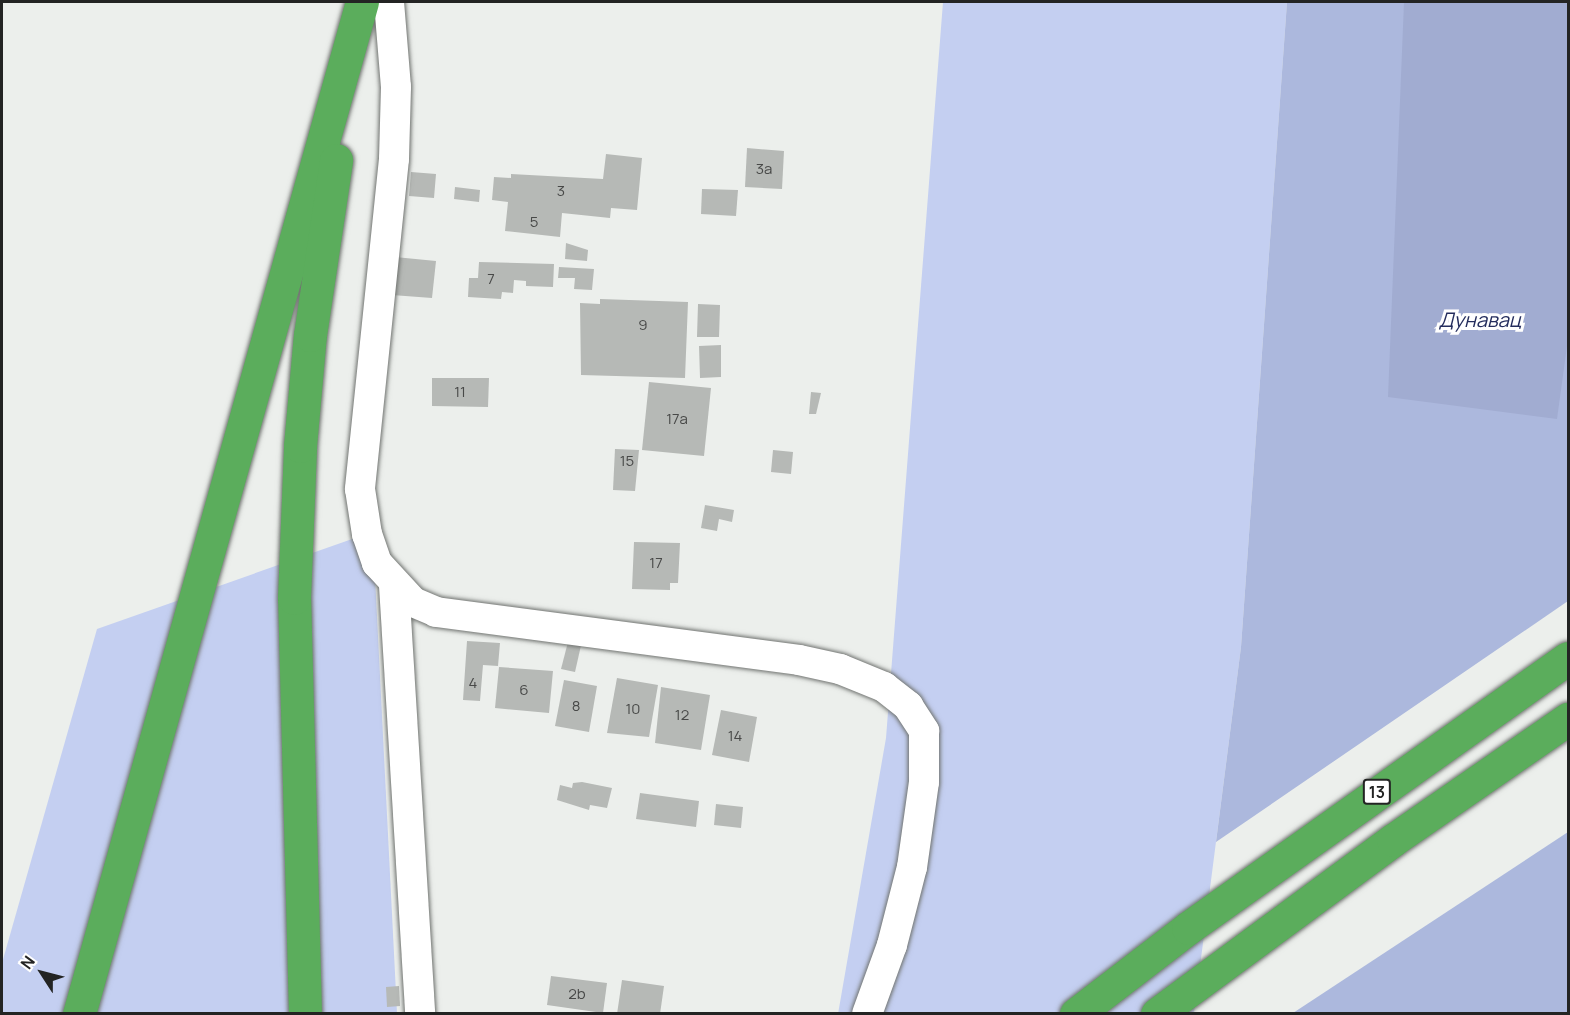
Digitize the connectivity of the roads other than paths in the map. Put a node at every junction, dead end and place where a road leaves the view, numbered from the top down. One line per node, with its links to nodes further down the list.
1 (363, 2): 6 (highway); 7 (highway)
2 (389, 2): 3 (street)
3 (394, 585): 8 (street); 9 (street)
4 (1569, 658): 10 (highway, 13)
5 (1569, 719): 11 (highway)
6 (79, 1014)
7 (305, 1014)
8 (420, 1014)
9 (867, 1014)
10 (1076, 1014)
11 (1157, 1014)

